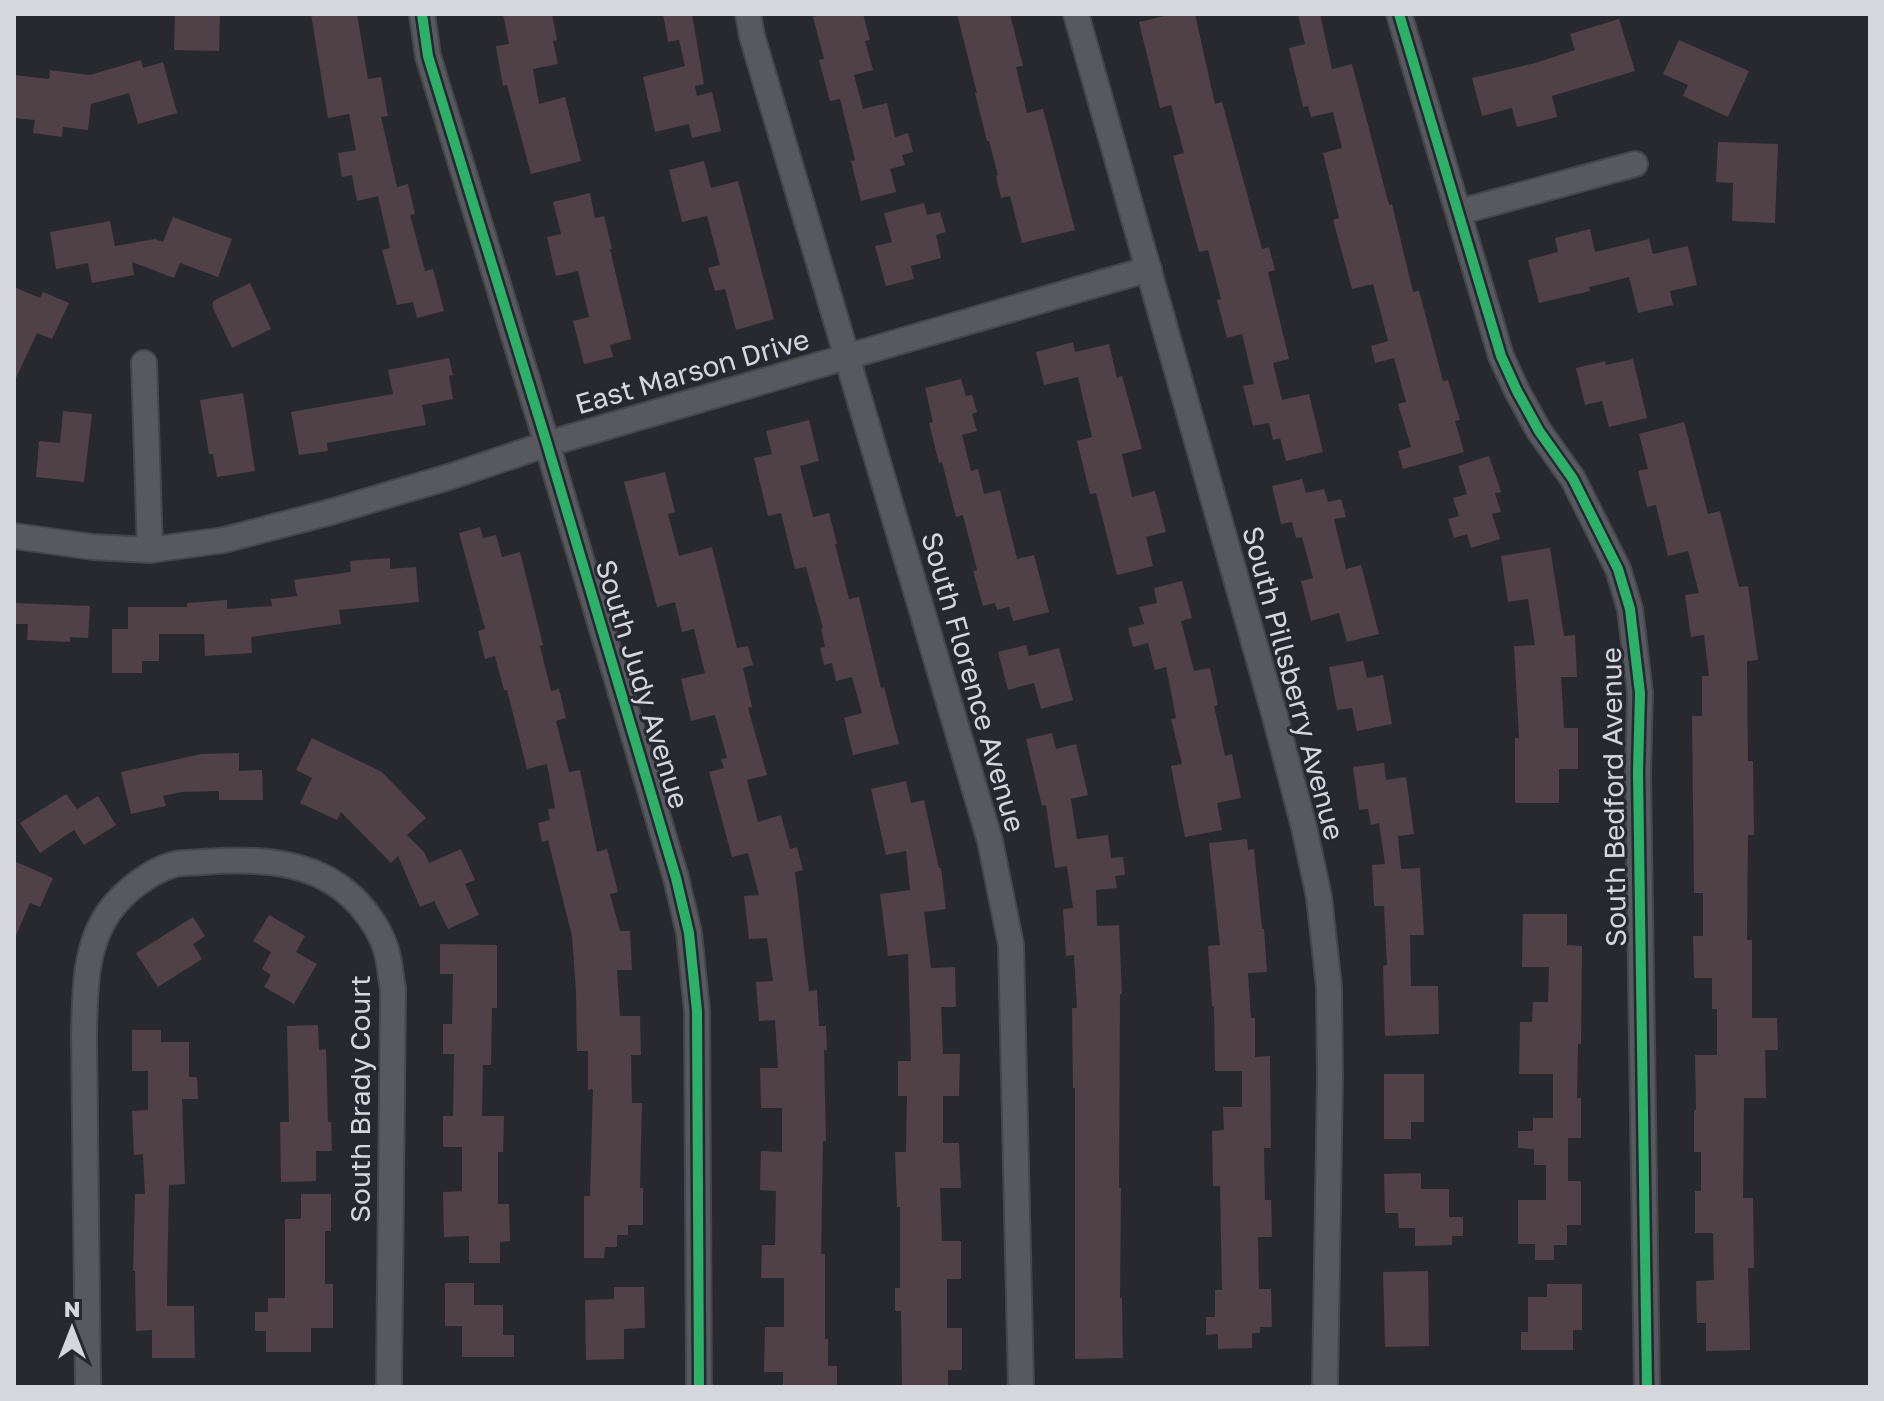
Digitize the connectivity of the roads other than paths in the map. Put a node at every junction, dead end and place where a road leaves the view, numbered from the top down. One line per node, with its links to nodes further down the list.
1 (422, 14): 10 (street, South Judy Avenue)
2 (748, 14): 8 (street, South Florence Avenue)
3 (1076, 14): 7 (street, South Pillsberry Avenue)
4 (1399, 14): 6 (street, South Bedford Avenue)
5 (1635, 164): 6 (street)
6 (1459, 212): 18 (street, South Bedford Avenue)
7 (1149, 269): 8 (street, East Marson Drive); 17 (street, South Pillsberry Avenue)
8 (848, 358): 10 (street, East Marson Drive); 16 (street, South Florence Avenue)
9 (144, 363): 12 (street)
10 (547, 444): 12 (street, East Marson Drive); 15 (street, South Judy Avenue)
11 (14, 536): 12 (street, East Marson Drive)
12 (150, 550)
13 (88, 1387): 14 (street, South Brady Court)
14 (389, 1387)
15 (699, 1387)
16 (1021, 1387)
17 (1325, 1387)
18 (1647, 1387)

